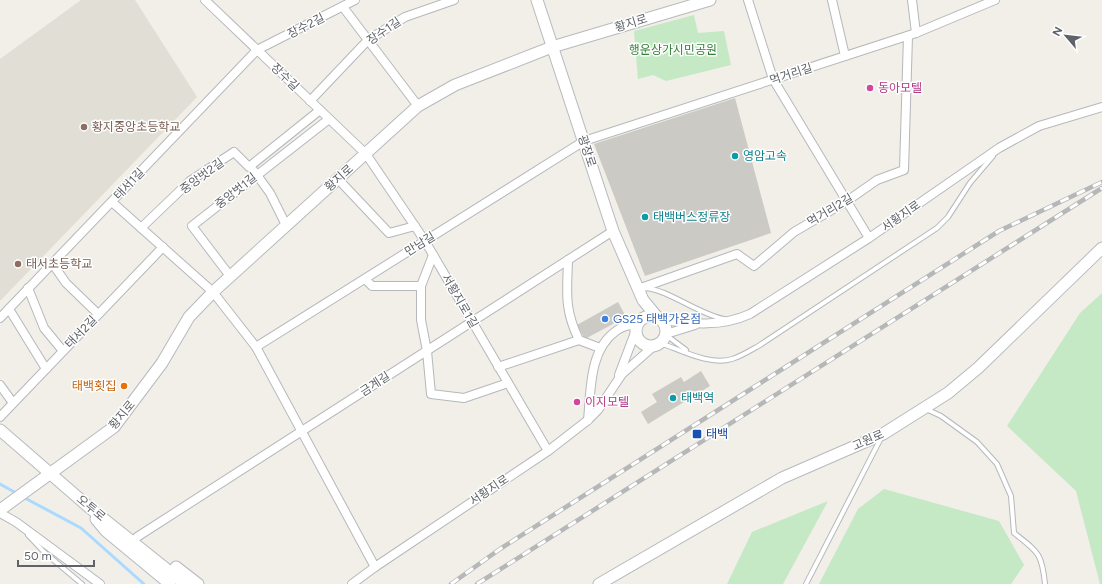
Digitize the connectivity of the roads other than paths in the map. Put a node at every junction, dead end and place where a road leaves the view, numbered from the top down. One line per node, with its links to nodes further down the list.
1 (204, 0): 15 (street, 장수길)
2 (355, 0): 10 (street, 장수2길)
3 (454, 0): 13 (street, 장수1길)
4 (537, 0): 14 (street, 광장로)
5 (710, 0): 14 (street, 황지로)
6 (748, 0): 17 (street)
7 (832, 0): 16 (street)
8 (912, 0): 11 (street)
9 (995, 0): 11 (street, 먹거리길)
10 (343, 7): 13 (street); 15 (street, 장수2길)
11 (916, 33): 12 (street, 먹거리길)
12 (908, 36): 16 (street, 먹거리길); 29 (street, 먹거리2길)
13 (368, 40): 18 (street, 장수1길); 19 (street)
14 (552, 47): 19 (street, 황지로); 23 (street, 광장로)
15 (257, 50): 18 (street, 장수길); 30 (street, 태서1길)
16 (845, 56): 17 (street, 먹거리길)
17 (773, 79): 23 (street, 먹거리길); 29 (street)
18 (310, 101): 21 (street, 장수길)
19 (418, 106): 25 (street, 황지로)
20 (1102, 107): 24 (street, 서황지로)
21 (320, 110): 22 (street, 장수길); 26 (street)
22 (329, 119): 25 (street, 장수길); 27 (street, 중앙벗1길)
23 (584, 141): 34 (street, 광장로); 36 (street, 만남길)
24 (999, 148): 35 (street, 서황지로); 63 (lane)
25 (366, 154): 28 (street, 황지로); 32 (street, 서황지로1길)
26 (249, 167): 27 (street); 33 (street, 중앙벗2길)
27 (257, 174): 31 (street); 42 (street, 중앙벗1길)
28 (338, 179): 31 (street, 황지로); 32 (street)
29 (847, 201): 35 (street); 46 (street, 먹거리2길)
30 (112, 202): 33 (street); 41 (street, 태서1길)
31 (286, 225): 42 (street, 황지로)
32 (415, 226): 36 (street, 서황지로1길)
33 (141, 228): 37 (street)
34 (613, 231): 40 (street, 금계길); 46 (street, 광장로)
35 (869, 238): 53 (street, 서황지로)
36 (425, 241): 39 (street, 서황지로1길); 43 (street, 만남길)
37 (163, 247): 47 (street); 50 (street, 태서2길)
38 (1102, 248): 70 (street, 고원로)
39 (433, 255): 44 (street); 54 (street, 서황지로1길)
40 (568, 260): 54 (street, 금계길); 57 (street)
41 (52, 263): 45 (street, 태서1길); 50 (street)
42 (230, 276): 47 (street, 황지로)
43 (365, 279): 44 (street); 59 (street, 만남길)
44 (421, 286): 62 (street)
45 (28, 288): 49 (street, 태서1길); 61 (street)
46 (638, 289): 48 (street, 광장로); 53 (lane)
47 (212, 292): 59 (street); 77 (street, 황지로)
48 (643, 300): 52 (street, 광장로); 56 (street)
49 (9, 309): 51 (street, 태서1길); 65 (street)
50 (98, 314): 61 (street, 태서2길)
51 (0, 318)
52 (659, 319): 55 (street); 56 (street); 58 (street)
53 (737, 320): 55 (street, 서황지로)
54 (472, 322): 62 (street, 금계길); 64 (street, 서황지로1길)
55 (702, 324): 58 (street)
56 (637, 326): 58 (street); 60 (street); 67 (street)
57 (579, 340): 60 (street); 64 (street)
58 (660, 341): 63 (lane); 63 (lane); 67 (street)
59 (256, 348): 74 (street)
60 (600, 348): 72 (street)
61 (63, 351): 65 (street, 태서2길)
62 (427, 351): 66 (street); 74 (street, 금계길)
63 (693, 354)
64 (498, 367): 66 (street, 서황지로1길)
65 (46, 369): 69 (street, 태서2길)
66 (508, 383): 76 (street, 서황지로1길)
67 (614, 384): 72 (street, 서황지로)
68 (0, 385): 69 (street)
69 (14, 403): 71 (street, 태서2길)
70 (925, 408): 75 (street, 고원로); 91 (lane)
71 (0, 417)
72 (588, 420): 76 (street, 서황지로)
73 (0, 430): 77 (street, 오투로)
74 (301, 432): 81 (street, 금계길); 82 (street)
75 (883, 434): 89 (street, 고원로); 90 (lane)
76 (548, 451): 82 (street, 서황지로)
77 (50, 474): 78 (street, 오투로); 79 (street, 황지로)
78 (73, 493): 81 (street); 85 (street); 86 (street, 오투로)
79 (0, 512): 80 (street)
80 (16, 522): 83 (lane); 84 (street)
81 (137, 537): 87 (street)
82 (375, 567): 88 (street, 서황지로)
83 (82, 584)
84 (100, 584)
85 (170, 584)
86 (185, 584)
87 (198, 584)
88 (352, 584)
89 (599, 584)
90 (806, 584)
91 (1045, 584)

